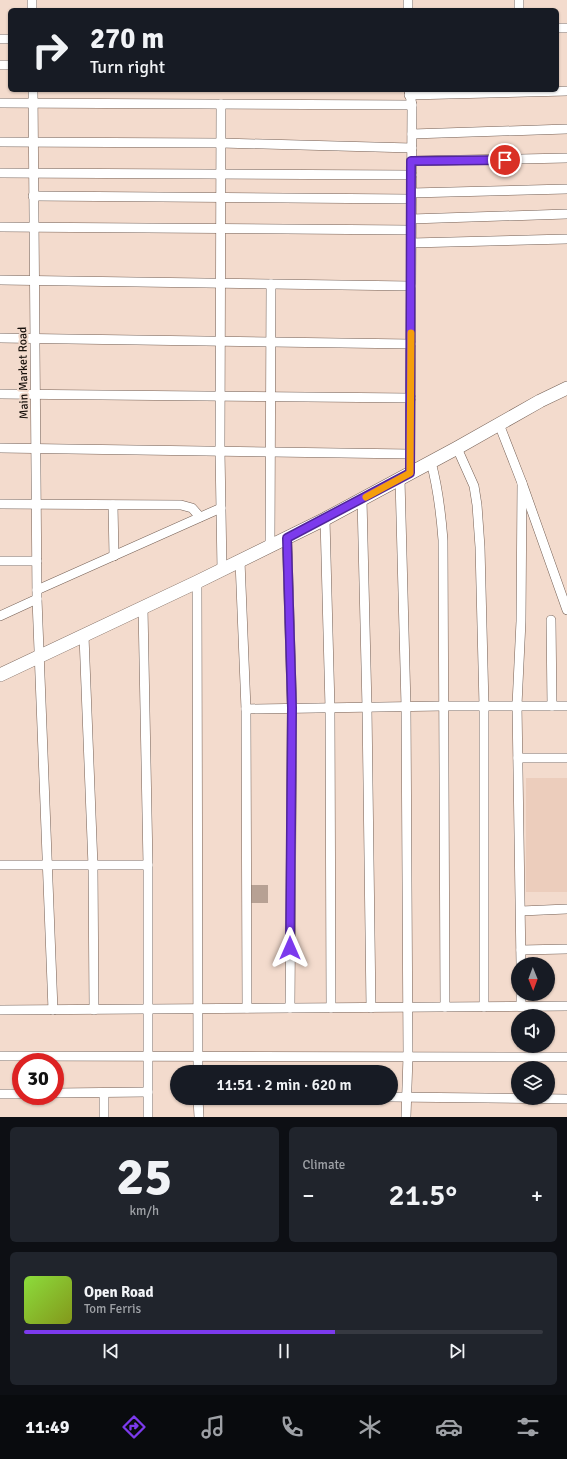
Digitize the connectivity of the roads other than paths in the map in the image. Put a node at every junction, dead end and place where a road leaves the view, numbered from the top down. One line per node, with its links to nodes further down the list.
1 (32, 92): 5 (street, Main Market Road)
2 (464, 92): 3 (street)
3 (409, 93): 7 (street)
4 (0, 102): 5 (street)
5 (32, 103): 6 (street); 11 (street, Main Market Road)
6 (221, 104): 7 (street); 12 (street)
7 (412, 105): 9 (street)
8 (567, 129): 9 (street)
9 (412, 134): 13 (street)
10 (0, 142): 11 (street)
11 (33, 142): 12 (street); 17 (street, Main Market Road)
12 (221, 143): 13 (street); 18 (street)
13 (412, 148): 15 (street)
14 (567, 158): 15 (street)
15 (411, 161): 19 (street)
16 (0, 173): 17 (street)
17 (33, 173): 18 (street); 21 (street, Main Market Road)
18 (221, 174): 19 (street); 22 (street)
19 (412, 175): 23 (street)
20 (567, 189): 23 (street)
21 (33, 196): 22 (street); 27 (street, Main Market Road)
22 (221, 196): 23 (street); 28 (street)
23 (411, 196): 25 (street)
24 (567, 214): 25 (street)
25 (411, 219): 29 (street)
26 (0, 227): 27 (street)
27 (34, 227): 28 (street); 33 (street, Main Market Road)
28 (221, 229): 29 (street); 34 (street)
29 (411, 230): 31 (street)
30 (567, 240): 31 (street)
31 (411, 243): 36 (street)
32 (0, 280): 33 (street)
33 (34, 280): 34 (street); 38 (street, Main Market Road)
34 (221, 283): 35 (street); 39 (street)
35 (271, 284): 36 (street); 40 (street)
36 (411, 286): 41 (street)
37 (0, 338): 38 (street)
38 (35, 338): 39 (street); 44 (street, Main Market Road)
39 (220, 341): 40 (street); 45 (street)
40 (271, 342): 41 (street); 46 (street)
41 (411, 344): 47 (street)
42 (567, 388): 48 (street)
43 (0, 394): 44 (street)
44 (35, 394): 45 (street); 50 (street, Main Market Road)
45 (220, 396): 46 (street); 52 (street)
46 (271, 397): 47 (street); 53 (street)
47 (411, 398): 54 (street)
48 (499, 424): 51 (street); 57 (street)
49 (0, 448): 50 (street)
50 (36, 448): 52 (street); 60 (street, Main Market Road)
51 (457, 448): 55 (street); 84 (street)
52 (220, 451): 53 (street); 62 (street)
53 (271, 452): 54 (street); 66 (street)
54 (410, 454): 56 (street)
55 (430, 462): 56 (street); 83 (street)
56 (405, 476): 58 (street); 82 (street)
57 (522, 484): 74 (street); 85 (street)
58 (362, 499): 64 (street); 90 (street)
59 (0, 504): 60 (street)
60 (36, 504): 61 (street); 69 (street, Main Market Road)
61 (113, 505): 63 (street); 67 (street)
62 (221, 508): 63 (street); 71 (street)
63 (200, 517): 67 (street)
64 (325, 519): 65 (street); 89 (street)
65 (287, 538): 66 (street); 88 (street)
66 (270, 546): 70 (street)
67 (114, 556): 73 (street)
68 (0, 561): 69 (street)
69 (36, 561): 73 (street, Main Market Road)
70 (240, 561): 71 (street); 91 (street)
71 (222, 570): 72 (street)
72 (196, 582): 75 (street); 114 (street)
73 (37, 595): 77 (street); 80 (street, Main Market Road)
74 (565, 596): 76 (street)
75 (143, 608): 79 (street); 97 (street)
76 (567, 610)
77 (2, 614)
78 (551, 620): 86 (street)
79 (84, 636): 80 (street); 96 (street)
80 (39, 657): 81 (street); 95 (street, Main Market Road)
81 (0, 675)
82 (406, 706): 83 (street); 90 (street); 112 (street)
83 (443, 706): 84 (street); 105 (street)
84 (484, 706): 85 (street); 106 (street)
85 (518, 706): 86 (street); 92 (street)
86 (552, 706): 87 (street)
87 (567, 706)
88 (292, 708): 89 (street); 91 (street); 109 (street)
89 (330, 708): 90 (street); 110 (street)
90 (367, 708): 111 (street)
91 (246, 709): 108 (street)
92 (518, 758): 93 (street); 99 (street)
93 (567, 758)
94 (0, 866): 95 (street)
95 (48, 866): 96 (street); 116 (street, Main Market Road)
96 (93, 866): 97 (street); 117 (street)
97 (148, 866): 113 (street)
98 (567, 909): 99 (street)
99 (521, 911): 101 (street)
100 (567, 949): 101 (street)
101 (521, 950): 102 (street)
102 (521, 957)
103 (521, 1001): 107 (street)
104 (567, 1006): 107 (street)
105 (445, 1007): 106 (street); 112 (street)
106 (484, 1007): 107 (street)
107 (521, 1007)
108 (247, 1008): 109 (street); 114 (street)
109 (290, 1008): 110 (street)
110 (331, 1008): 111 (street)
111 (370, 1008): 112 (street)
112 (408, 1008): 121 (street)
113 (148, 1009): 114 (street); 117 (street); 119 (street)
114 (198, 1009): 120 (street)
115 (0, 1010): 116 (street)
116 (53, 1010): 117 (street)
117 (94, 1010)
118 (0, 1056): 119 (street)
119 (148, 1056): 120 (street); 124 (street)
120 (198, 1056): 121 (street); 123 (street)
121 (408, 1056): 122 (street); 130 (street)
122 (567, 1057)
123 (198, 1065)
124 (148, 1092): 126 (street); 134 (street)
125 (64, 1093): 126 (street)
126 (104, 1093): 133 (street)
127 (0, 1094): 128 (street)
128 (12, 1094)
129 (398, 1097): 130 (street)
130 (407, 1097): 131 (street); 136 (street)
131 (567, 1098)
132 (198, 1105): 135 (street)
133 (104, 1117)
134 (148, 1117)
135 (199, 1117)
136 (406, 1117)

